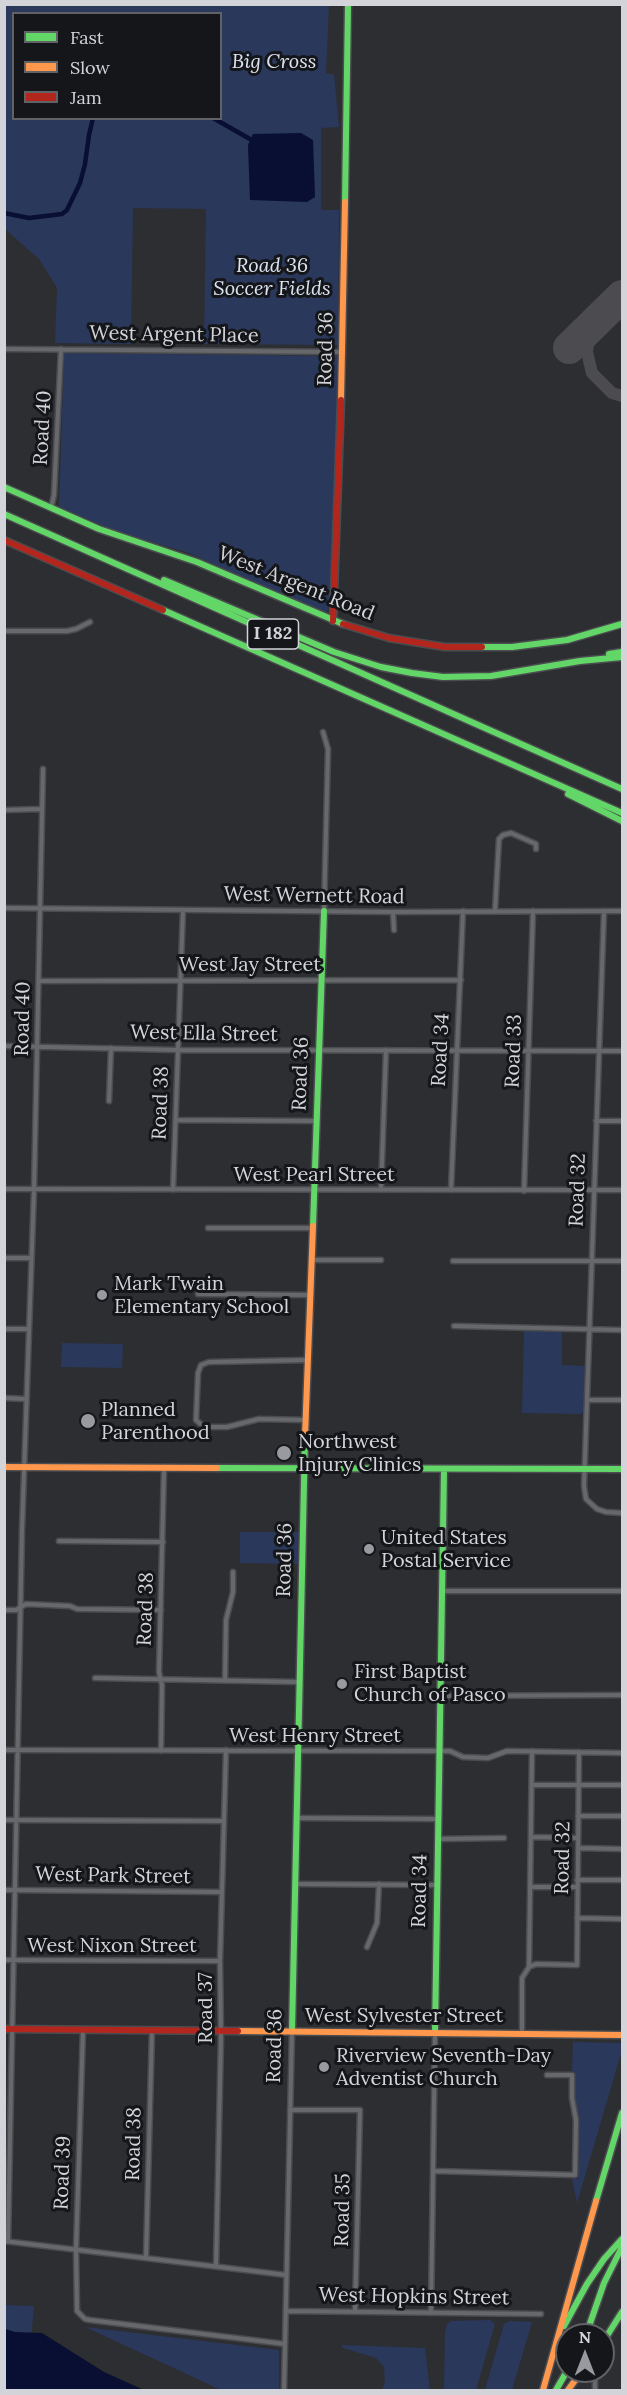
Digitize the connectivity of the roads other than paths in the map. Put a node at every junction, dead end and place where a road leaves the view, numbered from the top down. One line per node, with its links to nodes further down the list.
1 (348, 4): 4 (main road, Road 36)
2 (4, 349): 3 (street, West Argent Place)
3 (61, 349): 4 (street, West Argent Place); 6 (street, Road 40)
4 (343, 352): 10 (main road, Road 36)
5 (4, 487): 6 (main road, West Argent Road)
6 (51, 508): 10 (main road, West Argent Road)
7 (4, 514): 9 (main road, I 182)
8 (4, 540): 18 (main road, I 182)
9 (116, 564): 16 (main road); 20 (main road, I 182)
10 (333, 621): 12 (main road, West Argent Road)
11 (90, 622): 13 (street)
12 (622, 624)
13 (4, 631)
14 (622, 652): 16 (main road)
15 (622, 657): 16 (main road)
16 (580, 661)
17 (323, 732): 29 (street, Road 36)
18 (499, 759): 23 (main road, I 182); 24 (main road)
19 (43, 769): 21 (street, Road 40)
20 (622, 789)
21 (42, 809): 22 (street); 27 (street, Road 40)
22 (4, 810)
23 (622, 813)
24 (622, 821)
25 (536, 849): 31 (street)
26 (4, 908): 27 (street, West Wernett Road)
27 (39, 908): 28 (street, West Wernett Road); 39 (street, Road 40)
28 (183, 910): 29 (street, West Wernett Road); 37 (street, Road 38)
29 (324, 911): 35 (street, West Wernett Road); 40 (main road, Road 36)
30 (463, 911): 31 (street, West Wernett Road); 35 (street, West Wernett Road); 38 (street, Road 34)
31 (495, 911): 32 (street, West Wernett Road)
32 (533, 911): 33 (street, West Wernett Road); 48 (street, Road 33)
33 (604, 911): 34 (street, West Wernett Road); 49 (street, Road 32)
34 (622, 911)
35 (393, 912): 36 (street)
36 (394, 930)
37 (181, 980): 39 (street, West Jay Street); 40 (street, West Jay Street); 44 (street, Road 38)
38 (461, 980): 40 (street, West Jay Street); 47 (street, Road 34)
39 (39, 981): 41 (street, Road 40)
40 (321, 981): 46 (main road, Road 36)
41 (37, 1045): 42 (street, West Ella Street); 43 (street, West Ella Street); 57 (street, Road 40)
42 (4, 1046)
43 (111, 1048): 44 (street, West Ella Street); 51 (street)
44 (178, 1050): 46 (street, West Ella Street); 52 (street, Road 38)
45 (386, 1050): 46 (street, West Ella Street); 47 (street, West Ella Street); 60 (street)
46 (319, 1051): 53 (main road, Road 36)
47 (458, 1051): 48 (street, West Ella Street); 61 (street, Road 34)
48 (528, 1051): 49 (street, West Ella Street); 64 (street, Road 33)
49 (598, 1051): 50 (street, West Ella Street); 54 (street, Road 32)
50 (622, 1051)
51 (109, 1101)
52 (176, 1120): 53 (street); 58 (street, Road 38)
53 (316, 1120): 59 (main road, Road 36)
54 (596, 1120): 55 (street); 62 (street, Road 32)
55 (622, 1121)
56 (4, 1189): 57 (street, West Pearl Street)
57 (34, 1190): 58 (street, West Pearl Street); 68 (street, Road 40)
58 (173, 1190): 59 (street, West Pearl Street)
59 (314, 1190): 60 (street, West Pearl Street); 66 (main road, Road 36)
60 (381, 1190): 61 (street, West Pearl Street)
61 (451, 1190): 64 (street, West Pearl Street)
62 (594, 1190): 63 (street, West Pearl Street); 64 (street, West Pearl Street); 72 (street, Road 32)
63 (622, 1190)
64 (524, 1191)
65 (208, 1228): 66 (street)
66 (313, 1228): 69 (main road, Road 36)
67 (4, 1258): 68 (street)
68 (31, 1258): 78 (street, Road 40)
69 (311, 1260): 70 (street); 75 (main road, Road 36)
70 (381, 1260)
71 (453, 1261): 72 (street)
72 (590, 1261): 73 (street); 79 (street, Road 32)
73 (622, 1261)
74 (198, 1294): 75 (street)
75 (310, 1295): 81 (main road, Road 36)
76 (454, 1326): 79 (street)
77 (4, 1329): 78 (street)
78 (29, 1329): 83 (street, Road 40)
79 (589, 1329): 80 (street); 84 (street, Road 32)
80 (622, 1330)
81 (308, 1360): 86 (main road, Road 36); 86 (street)
82 (4, 1398): 83 (street)
83 (26, 1399): 88 (street, Road 40)
84 (587, 1400): 85 (street); 93 (street, Road 32)
85 (622, 1400)
86 (306, 1420): 91 (main road, Road 36)
87 (4, 1467): 88 (main road)
88 (24, 1467): 89 (main road); 100 (street, Road 40)
89 (164, 1468): 91 (main road); 96 (street, Road 38)
90 (622, 1469): 93 (main road)
91 (304, 1470): 92 (main road); 106 (main road, Road 36)
92 (444, 1470): 93 (main road); 98 (main road, Road 34)
93 (584, 1470): 94 (street, Road 32)
94 (622, 1513)
95 (59, 1541): 96 (street)
96 (163, 1542): 102 (street, Road 38)
97 (233, 1572): 105 (street)
98 (441, 1591): 99 (street); 108 (main road, Road 34)
99 (622, 1591)
100 (21, 1607): 101 (street); 102 (street); 110 (street, Road 40)
101 (4, 1610)
102 (161, 1610): 104 (street, Road 38)
103 (95, 1678): 104 (street)
104 (161, 1679): 105 (street); 111 (street, Road 38)
105 (225, 1681): 106 (street)
106 (299, 1682): 113 (main road, Road 36)
107 (622, 1695): 108 (street)
108 (439, 1696): 115 (main road, Road 34)
109 (4, 1750): 110 (street, West Henry Street)
110 (18, 1750): 111 (street, West Henry Street); 126 (street, Road 40)
111 (161, 1750): 112 (street, West Henry Street)
112 (226, 1750): 113 (street, West Henry Street); 127 (street, Road 37)
113 (298, 1751): 115 (street, West Henry Street); 123 (main road, Road 36)
114 (532, 1751): 115 (street, West Henry Street); 116 (street, West Henry Street); 118 (street)
115 (438, 1752): 124 (main road, Road 34)
116 (579, 1752): 117 (street, West Henry Street); 119 (street, Road 32)
117 (622, 1753)
118 (532, 1785): 119 (street); 128 (street)
119 (579, 1785): 120 (street); 121 (street, Road 32)
120 (622, 1785)
121 (578, 1816): 122 (street); 130 (street, Road 32)
122 (622, 1816)
123 (296, 1818): 124 (street); 136 (main road, Road 36)
124 (437, 1819): 131 (main road, Road 34)
125 (4, 1820): 126 (street)
126 (16, 1820): 127 (street); 142 (street, Road 40)
127 (224, 1821): 143 (street, Road 37)
128 (531, 1837): 130 (street); 139 (street)
129 (504, 1838): 131 (street)
130 (578, 1838): 132 (street, Road 32)
131 (437, 1839): 138 (main road, Road 34)
132 (578, 1848): 133 (street); 134 (street, Road 32)
133 (622, 1849)
134 (577, 1880): 135 (street); 140 (street, Road 32)
135 (622, 1880)
136 (295, 1884): 137 (street); 156 (main road, Road 36)
137 (379, 1884): 138 (street); 146 (street)
138 (437, 1885): 157 (main road, Road 34)
139 (530, 1887): 140 (street); 150 (street)
140 (577, 1887): 144 (street, Road 32)
141 (4, 1890): 142 (street, West Park Street)
142 (15, 1890): 143 (street, West Park Street); 148 (street, Road 40)
143 (222, 1892): 149 (street, Road 37)
144 (577, 1918): 145 (street); 150 (street, Road 32)
145 (622, 1919)
146 (367, 1947)
147 (4, 1960): 148 (street, West Nixon Street)
148 (14, 1960): 149 (street, West Nixon Street); 152 (street, Road 40)
149 (220, 1961): 155 (street, Road 37)
150 (529, 1967): 158 (street)
151 (4, 2029): 152 (main road, West Sylvester Street)
152 (13, 2029): 153 (main road, West Sylvester Street); 164 (street, Road 40)
153 (83, 2030): 154 (main road, West Sylvester Street); 169 (street, Road 39)
154 (152, 2030): 155 (main road, West Sylvester Street); 170 (street, Road 38)
155 (220, 2031): 156 (main road, West Sylvester Street); 171 (street, Road 37)
156 (292, 2031): 157 (main road, West Sylvester Street); 161 (street, Road 36)
157 (435, 2032): 158 (main road, West Sylvester Street); 165 (street, Road 34)
158 (522, 2033): 159 (main road, West Sylvester Street)
159 (622, 2035)
160 (547, 2075): 165 (street)
161 (290, 2110): 172 (street, Road 36); 174 (street, Road 35)
162 (622, 2113): 179 (main road)
163 (4, 2132): 164 (street)
164 (10, 2132): 167 (street, Road 40)
165 (434, 2171): 175 (street, Road 34)
166 (622, 2239): 179 (main road)
167 (6, 2241): 169 (street)
168 (622, 2247): 177 (main road)
169 (76, 2250): 170 (street); 178 (street, Road 39)
170 (146, 2258): 171 (street)
171 (216, 2266): 172 (street)
172 (286, 2275): 173 (street, Road 36)
173 (286, 2311): 174 (street, West Hopkins Street); 178 (street, Road 36)
174 (356, 2312): 175 (street, West Hopkins Street)
175 (431, 2313): 176 (street, West Hopkins Street)
176 (542, 2314)
177 (590, 2323)
178 (285, 2344): 180 (street, Road 36)
179 (550, 2362): 181 (main road)
180 (284, 2391)
181 (543, 2391)

